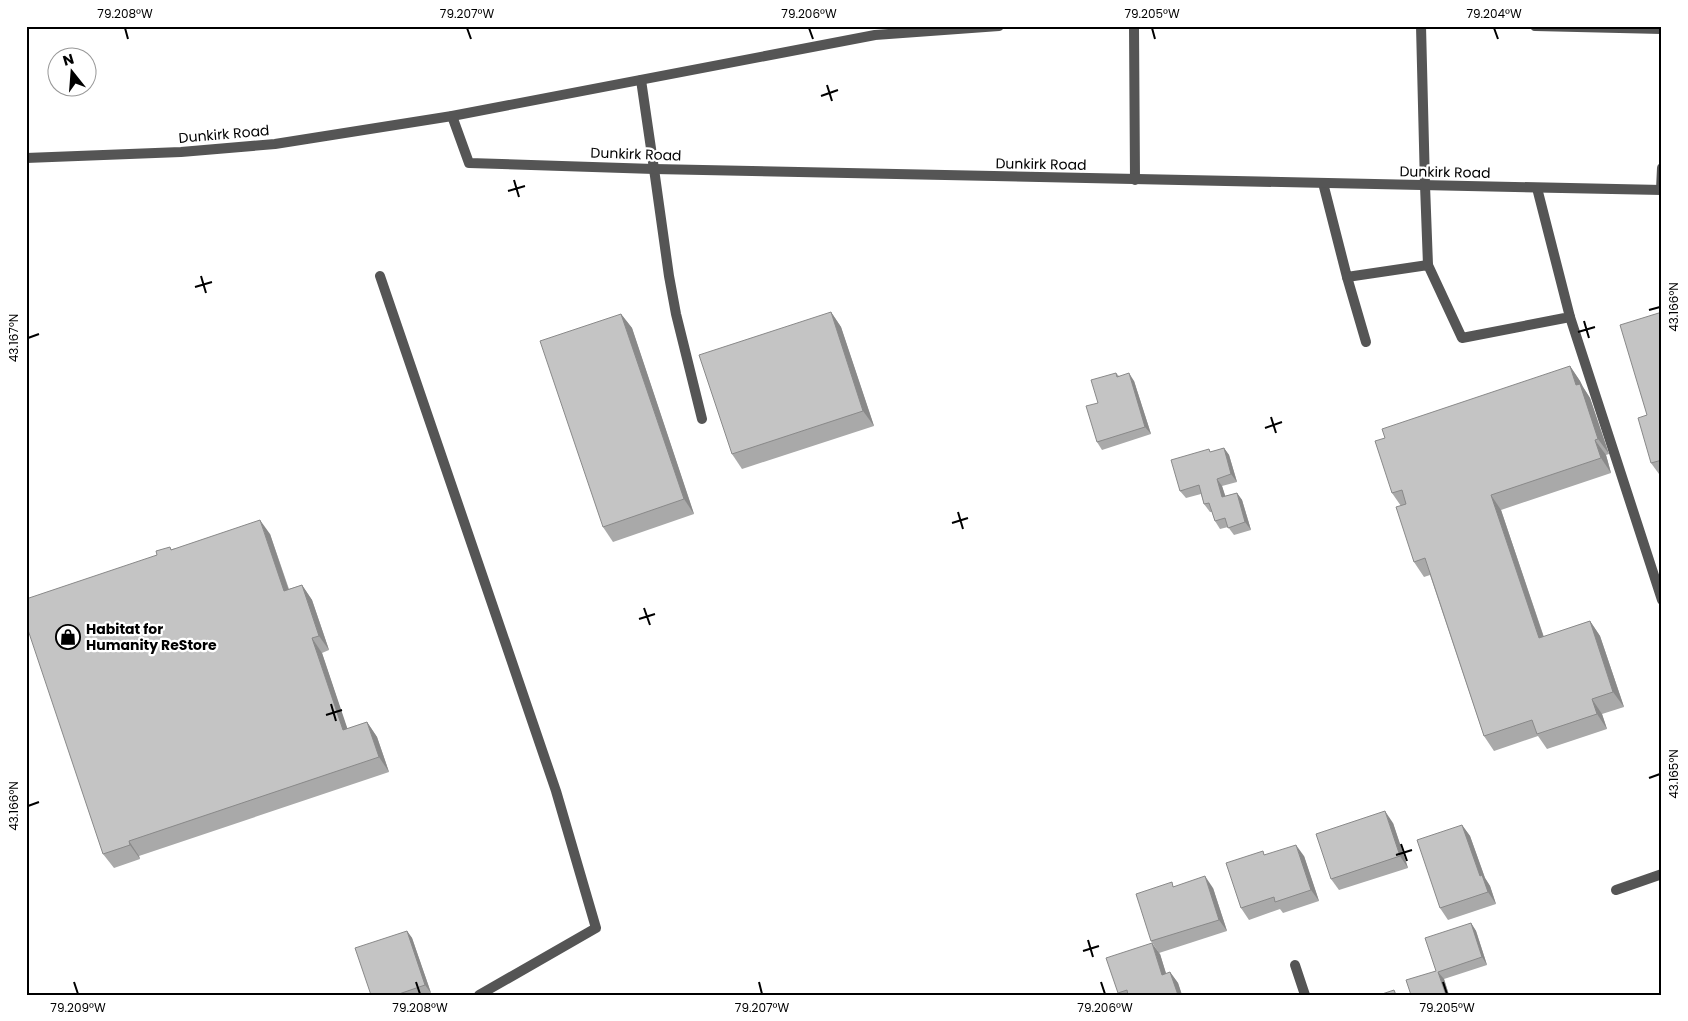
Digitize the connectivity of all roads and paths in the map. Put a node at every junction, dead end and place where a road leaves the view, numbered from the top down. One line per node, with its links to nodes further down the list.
1 (999, 26): 7 (street, Dunkirk Road)
2 (1134, 26): 12 (street)
3 (1421, 26): 14 (street)
4 (1535, 26): 5 (street)
5 (1576, 27): 6 (street)
6 (1662, 30)
7 (641, 80): 8 (street, Dunkirk Road); 11 (street)
8 (452, 116): 9 (street, Dunkirk Road); 11 (street, Dunkirk Road)
9 (26, 158)
10 (1662, 168): 16 (street)
11 (654, 169): 12 (street, Dunkirk Road); 22 (street)
12 (1134, 180): 13 (street, Dunkirk Road)
13 (1323, 183): 14 (street, Dunkirk Road); 19 (street)
14 (1425, 186): 15 (street, Dunkirk Road); 17 (street)
15 (1537, 188): 16 (street, Dunkirk Road); 20 (street)
16 (1661, 190)
17 (1428, 265): 19 (street); 20 (street)
18 (380, 276): 27 (street)
19 (1347, 278): 21 (street)
20 (1570, 317): 23 (street)
21 (1366, 342)
22 (702, 419)
23 (1662, 600)
24 (1662, 874): 25 (street)
25 (1616, 890)
26 (1295, 965): 28 (street)
27 (479, 995)
28 (1305, 995)

